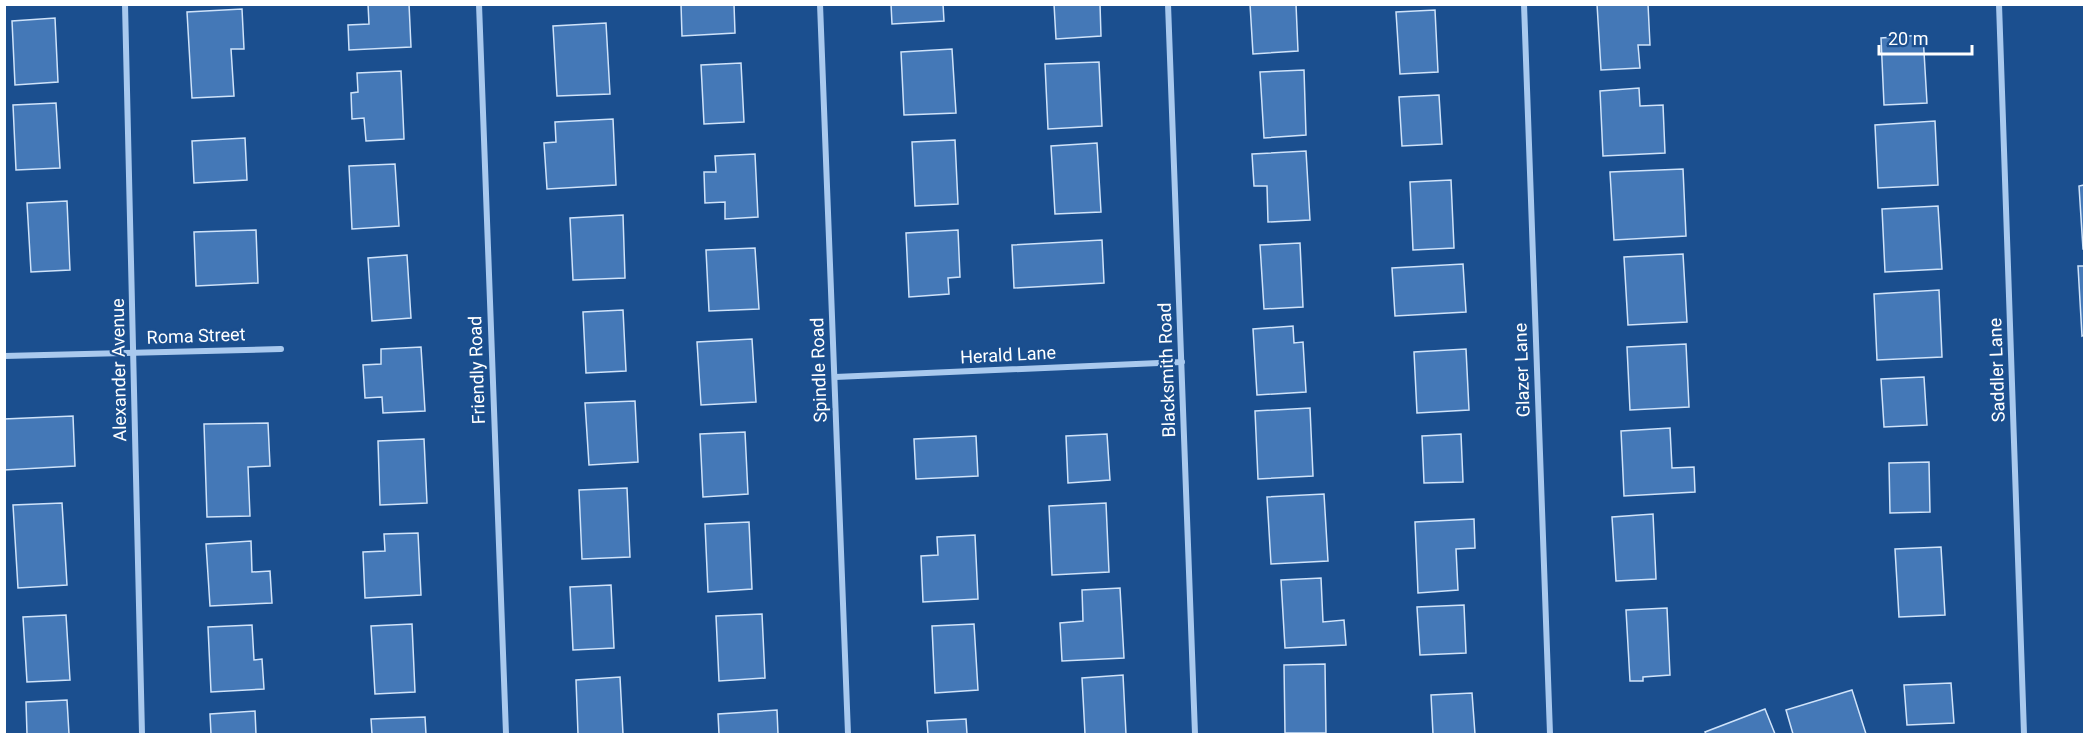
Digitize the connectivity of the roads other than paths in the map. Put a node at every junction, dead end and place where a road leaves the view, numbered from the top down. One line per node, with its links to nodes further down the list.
1 (125, 4): 8 (street, Alexander Avenue)
2 (479, 4): 13 (street, Friendly Road)
3 (820, 4): 11 (street, Spindle Road)
4 (1168, 4): 10 (street, Blacksmith Road)
5 (1524, 4): 16 (street, Glazer Lane)
6 (1999, 4): 17 (street, Saddler Lane)
7 (281, 349): 8 (street, Roma Street)
8 (134, 353): 9 (street, Roma Street); 12 (street, Alexander Avenue)
9 (4, 356)
10 (1182, 362): 11 (street, Herald Lane); 15 (street, Blacksmith Road)
11 (835, 377): 14 (street, Spindle Road)
12 (142, 735)
13 (506, 735)
14 (848, 735)
15 (1196, 735)
16 (1550, 735)
17 (2024, 735)

